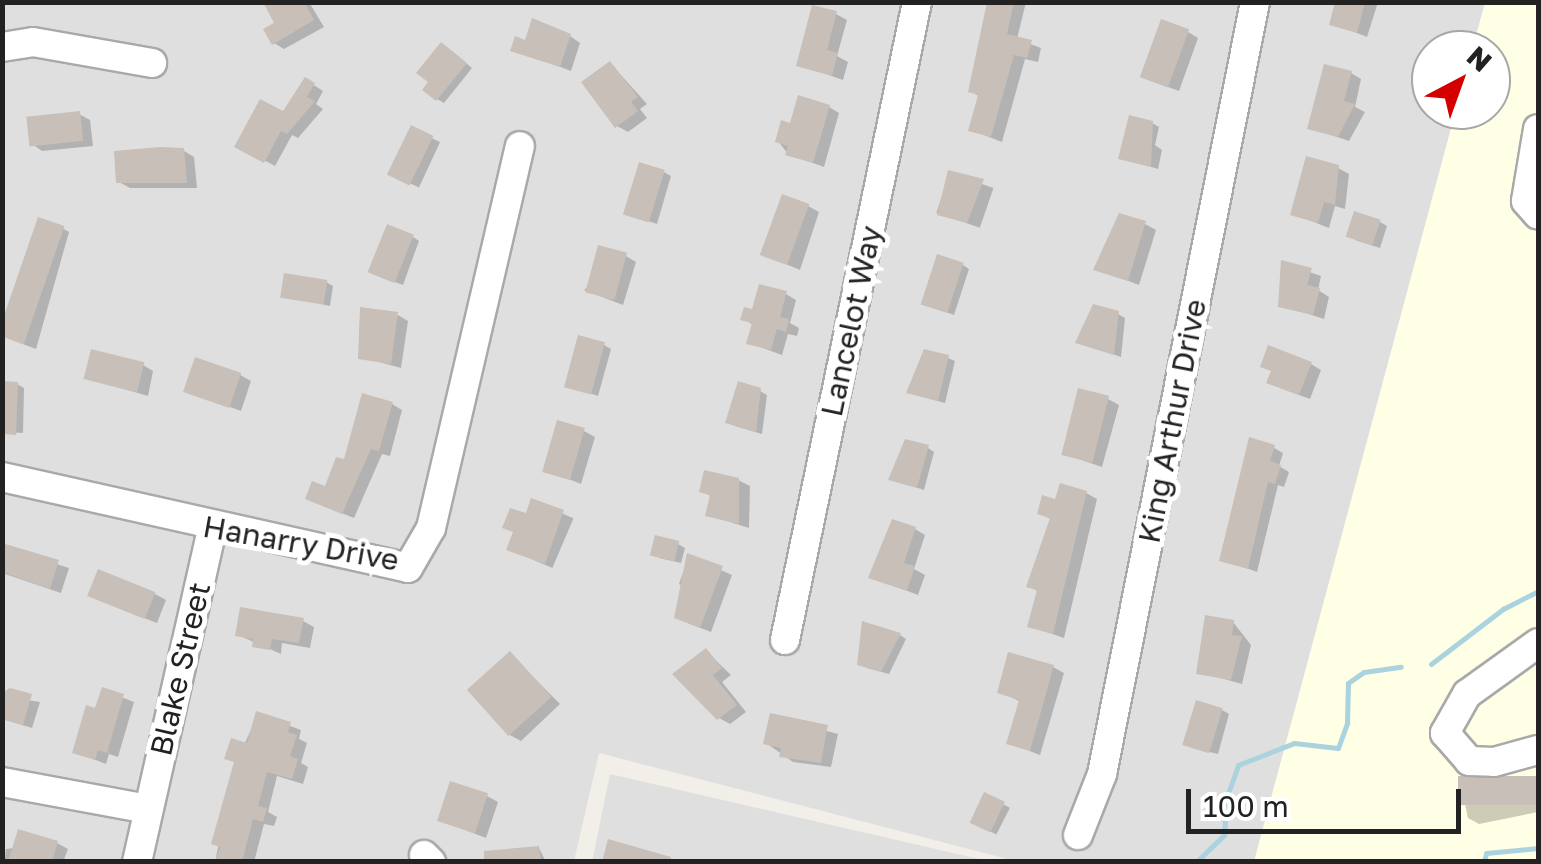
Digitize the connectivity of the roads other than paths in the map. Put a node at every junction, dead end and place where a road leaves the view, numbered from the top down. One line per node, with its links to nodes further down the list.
1 (917, 2): 10 (street, Lancelot Way)
2 (1255, 2): 15 (street, King Arthur Drive)
3 (2, 47): 4 (street)
4 (152, 63)
5 (1538, 129): 7 (street)
6 (520, 146): 9 (street, Hanarry Drive)
7 (1538, 214)
8 (2, 477): 9 (street, Hanarry Drive)
9 (212, 528): 14 (street, Blake Street)
10 (785, 640)
11 (1538, 643): 12 (street)
12 (1538, 750)
13 (2, 782): 14 (street)
14 (148, 809): 16 (street, Blake Street)
15 (1078, 836)
16 (136, 862)

